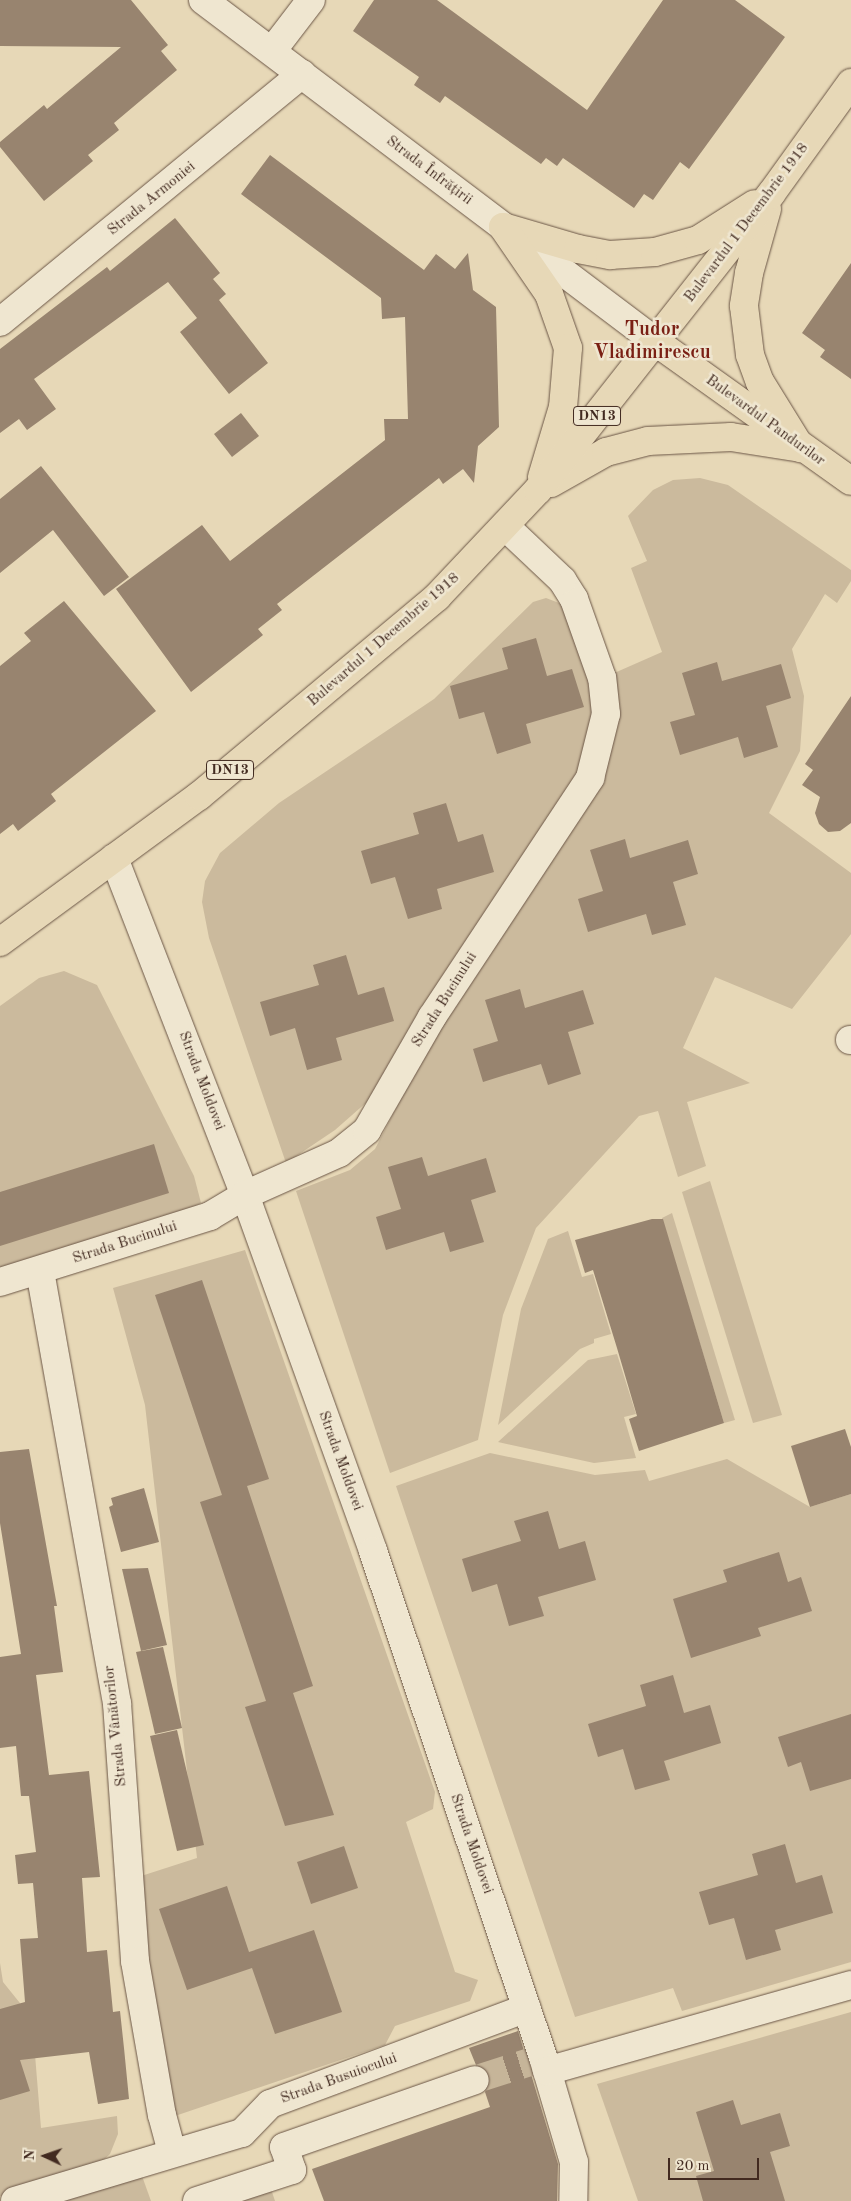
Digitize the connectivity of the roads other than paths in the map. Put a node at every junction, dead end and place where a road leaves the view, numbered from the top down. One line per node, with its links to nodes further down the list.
1 (203, 0): 3 (street, Strada Înfrățirii)
2 (311, 0): 3 (street)
3 (272, 50): 4 (street, Strada Înfrățirii)
4 (302, 74): 7 (street, Strada Înfrățirii); 8 (street, Strada Armoniei)
5 (851, 83): 6 (main road, Bulevardul 1 Decembrie 1918 / DN13)
6 (771, 194): 7 (main road); 9 (main road, Bulevardul 1 Decembrie 1918 / DN13); 10 (main road)
7 (503, 227): 9 (street, Strada Înfrățirii); 12 (main road)
8 (0, 322)
9 (656, 342): 10 (main road, Bulevardul Pandurilor); 12 (main road, Bulevardul 1 Decembrie 1918 / DN13)
10 (801, 448): 11 (main road, Bulevardul Pandurilor); 12 (main road)
11 (851, 481)
12 (538, 490): 13 (main road, Bulevardul 1 Decembrie 1918 / DN13)
13 (506, 527): 14 (main road, Bulevardul 1 Decembrie 1918 / DN13); 16 (street, Strada Bucinului)
14 (114, 858): 15 (main road, Bulevardul 1 Decembrie 1918 / DN13); 16 (street, Strada Moldovei)
15 (0, 942)
16 (246, 1195): 17 (street, Strada Bucinului); 20 (street, Strada Moldovei)
17 (40, 1271): 18 (street, Strada Bucinului); 23 (street, Strada Vânătorilor)
18 (0, 1282)
19 (851, 1986): 21 (street)
20 (527, 2008): 21 (street, Strada Moldovei); 23 (street, Strada Busuiocului)
21 (537, 2064): 24 (street, Strada Moldovei)
22 (478, 2079): 26 (street)
23 (172, 2152): 25 (street, Strada Busuiocului)
24 (574, 2162): 27 (street, Strada Moldovei); 28 (street, Strada Moldovei)
25 (15, 2201)
26 (197, 2201)
27 (573, 2201)
28 (587, 2201)

